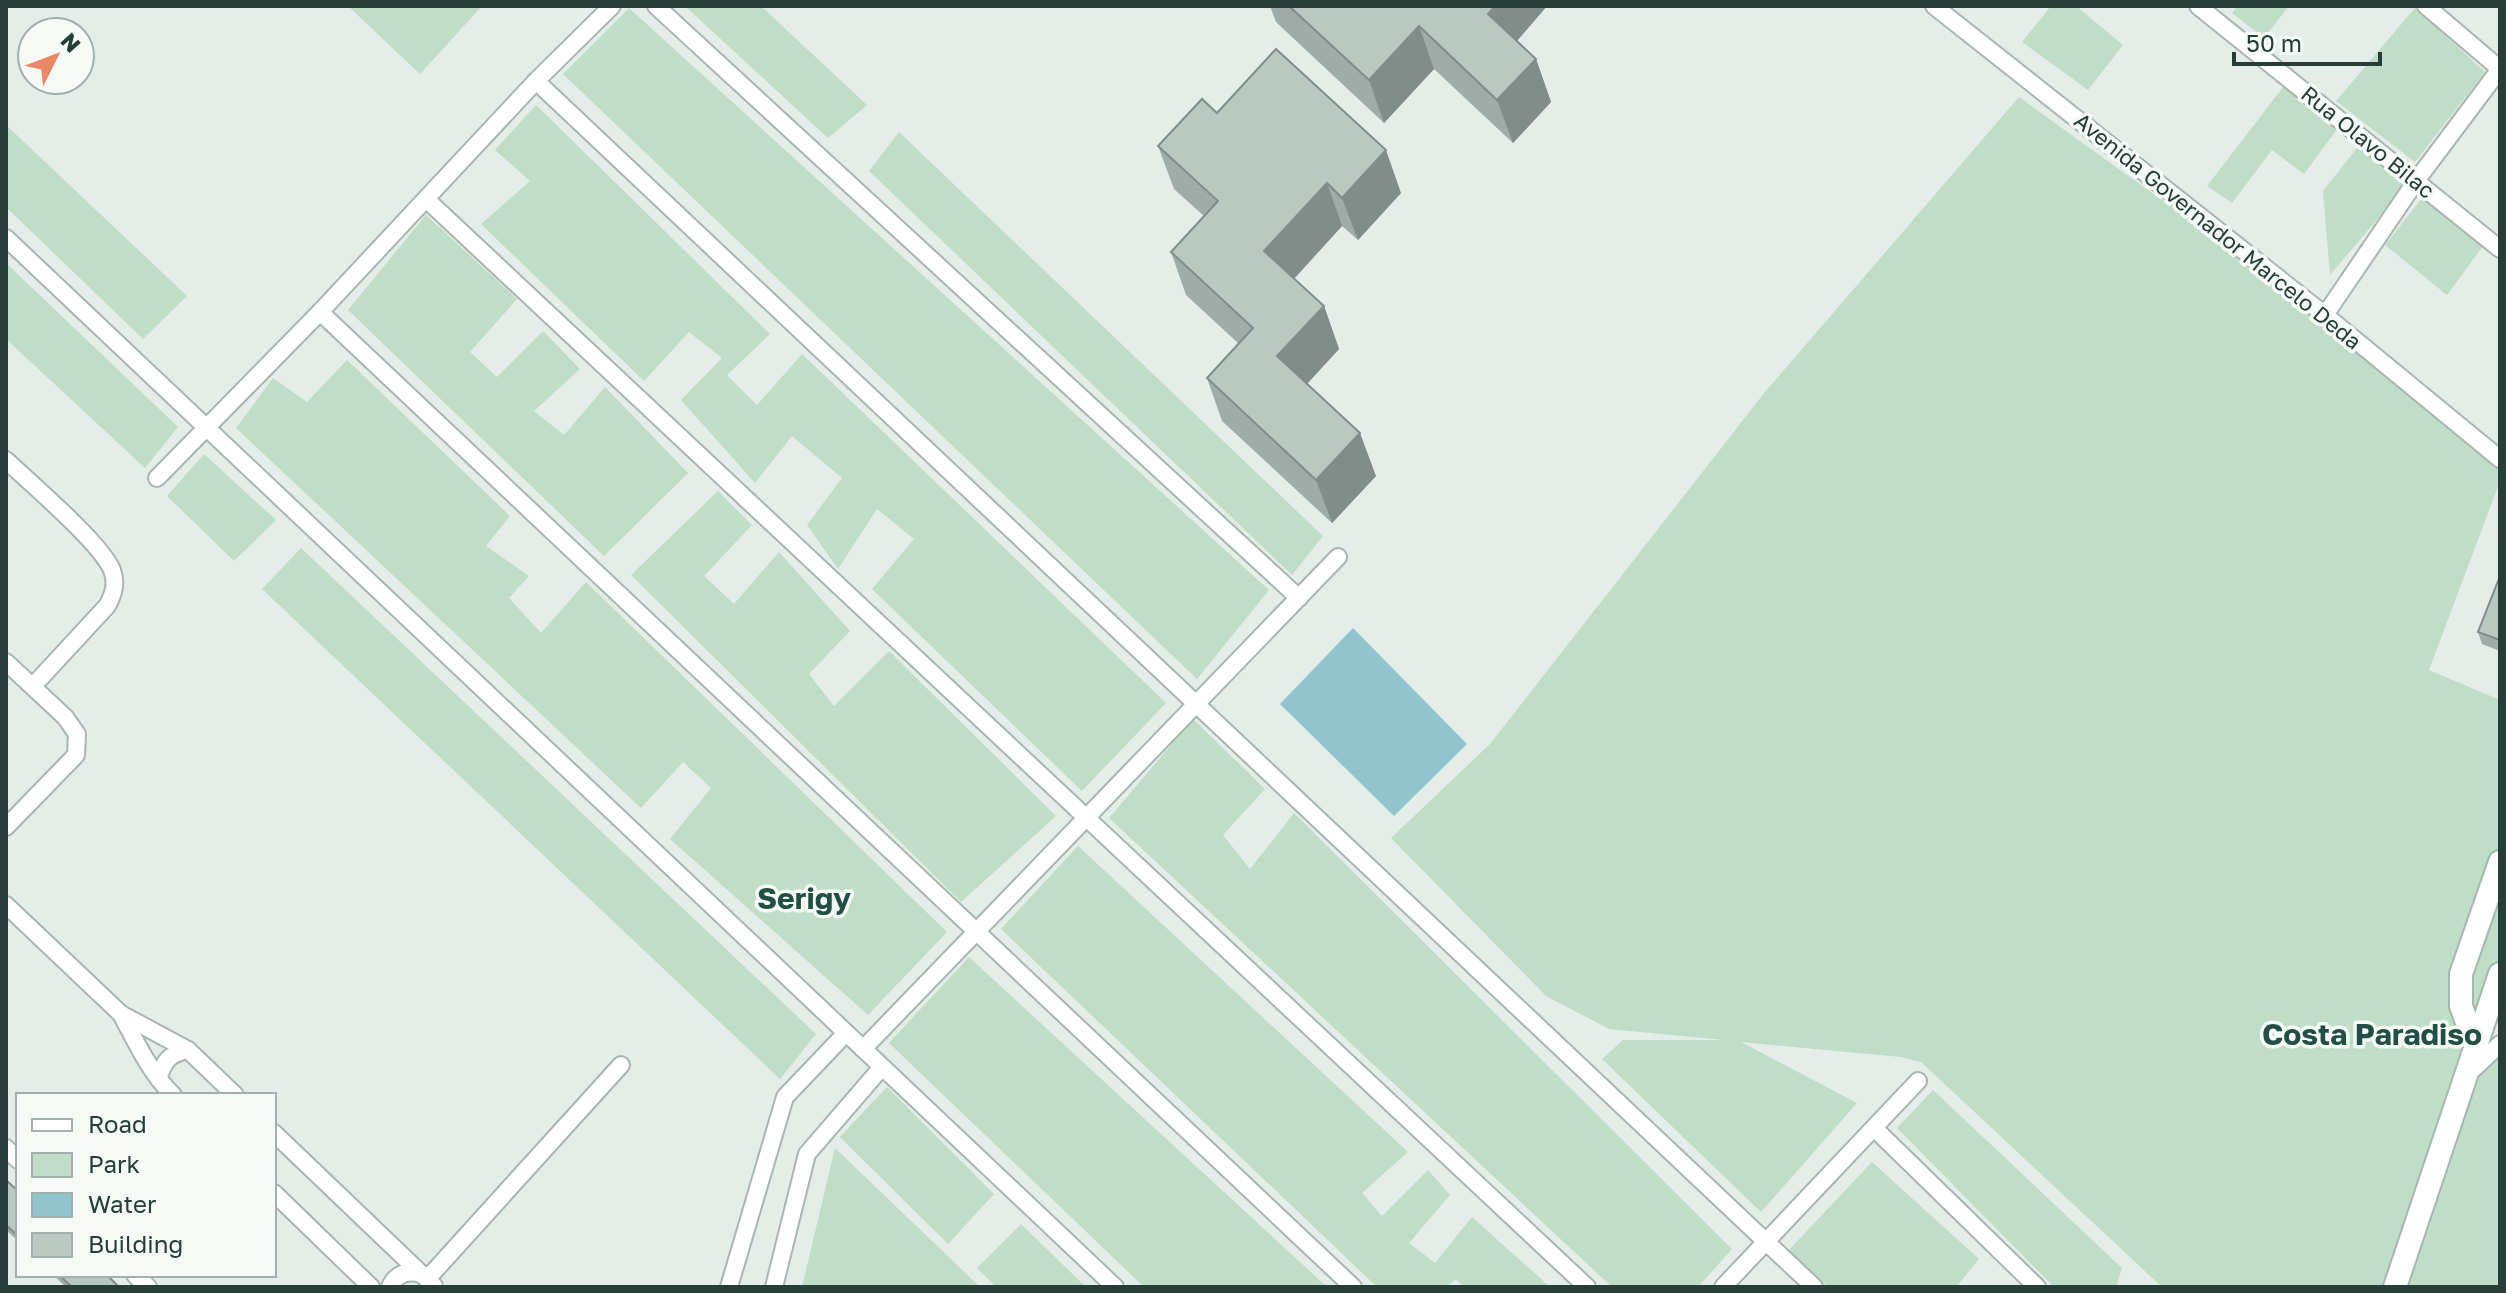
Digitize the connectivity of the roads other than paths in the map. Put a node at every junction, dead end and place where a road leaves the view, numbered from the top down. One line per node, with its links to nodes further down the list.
1 (612, 6): 7 (street)
2 (656, 6): 19 (street)
3 (1934, 6): 13 (street, Avenida Governador Marcelo Deda)
4 (2198, 6): 8 (street, Rua Olavo Bilac)
5 (2426, 6): 6 (street)
6 (2500, 69): 8 (street)
7 (536, 81): 9 (street); 22 (street)
8 (2416, 181): 11 (street, Rua Olavo Bilac); 13 (street)
9 (426, 199): 12 (street); 23 (street)
10 (6, 238): 14 (street)
11 (2500, 249)
12 (320, 312): 14 (street); 28 (street)
13 (2325, 315): 15 (street, Avenida Governador Marcelo Deda)
14 (207, 427): 17 (street); 32 (street)
15 (2500, 459)
16 (6, 460): 21 (street)
17 (157, 478)
18 (1338, 557): 19 (street)
19 (1299, 598): 22 (street)
20 (6, 662): 21 (street)
21 (33, 686): 24 (street)
22 (1196, 704): 23 (street); 47 (street)
23 (1087, 818): 28 (street); 55 (street)
24 (6, 827)
25 (2500, 862): 26 (main road)
26 (2492, 908): 29 (main road)
27 (9, 913): 31 (street)
28 (977, 932): 35 (street); 54 (street)
29 (2468, 948): 30 (main road); 33 (main road)
30 (2500, 976): 33 (main road)
31 (121, 1014): 36 (street); 40 (street)
32 (846, 1033): 35 (street); 51 (street)
33 (2475, 1044): 39 (main road)
34 (2500, 1044): 39 (street)
35 (863, 1049): 38 (street)
36 (188, 1050): 40 (street); 43 (street)
37 (621, 1065): 48 (street)
38 (882, 1067): 52 (street); 53 (street)
39 (2466, 1076): 59 (main road)
40 (158, 1078): 42 (street)
41 (1918, 1081): 44 (street)
42 (171, 1093)
43 (233, 1093)
44 (1874, 1128): 47 (street); 58 (street)
45 (276, 1135): 48 (street)
46 (276, 1195): 49 (street)
47 (1766, 1242): 56 (street); 57 (street)
48 (430, 1282): 50 (street)
49 (371, 1287)
50 (390, 1287)
51 (729, 1287)
52 (774, 1287)
53 (1115, 1287)
54 (1353, 1287)
55 (1587, 1287)
56 (1723, 1287)
57 (1814, 1287)
58 (2037, 1287)
59 (2395, 1287)

